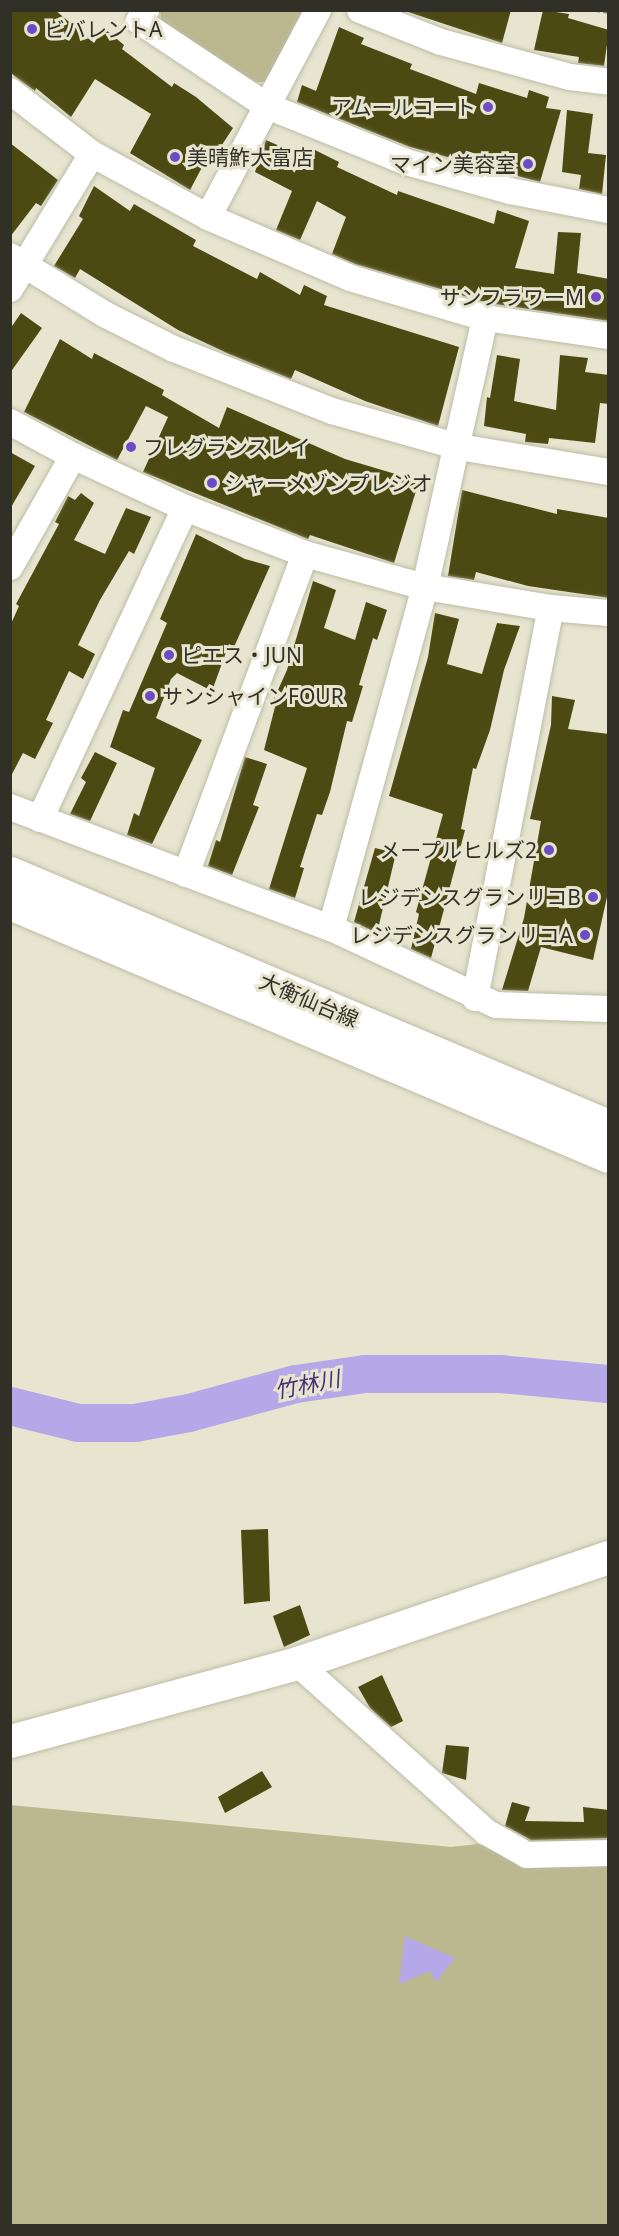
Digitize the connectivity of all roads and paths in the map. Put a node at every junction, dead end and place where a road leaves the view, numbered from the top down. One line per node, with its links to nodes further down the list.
1 (318, 10): 8 (street)
2 (360, 10): 6 (street)
3 (596, 10): 4 (path)
4 (609, 12)
5 (136, 14): 8 (street)
6 (609, 82)
7 (10, 91): 9 (street)
8 (267, 106): 10 (street); 11 (street)
9 (92, 154): 11 (street); 12 (street)
10 (609, 210)
11 (208, 217): 14 (street)
12 (18, 262): 13 (street); 17 (street)
13 (10, 289)
14 (485, 318): 15 (street); 17 (street)
15 (609, 336)
16 (10, 422): 18 (street)
17 (459, 447): 19 (street); 23 (street)
18 (73, 456): 20 (street); 22 (street)
19 (609, 472)
20 (185, 508): 21 (street); 27 (street)
21 (304, 554): 23 (street); 29 (street)
22 (10, 567)
23 (425, 587): 24 (street); 31 (street)
24 (551, 609): 25 (street); 32 (street)
25 (609, 613)
26 (10, 807): 27 (street)
27 (39, 819): 29 (street)
28 (10, 873): 34 (main road, 大衡仙台線)
29 (186, 874): 31 (street)
30 (10, 903): 35 (main road, 大衡仙台線)
31 (331, 928): 32 (street)
32 (475, 998): 33 (street)
33 (609, 1009)
34 (609, 1126)
35 (609, 1156)
36 (609, 1557): 37 (main road)
37 (297, 1663): 38 (main road); 39 (street)
38 (10, 1741)
39 (609, 1853)

